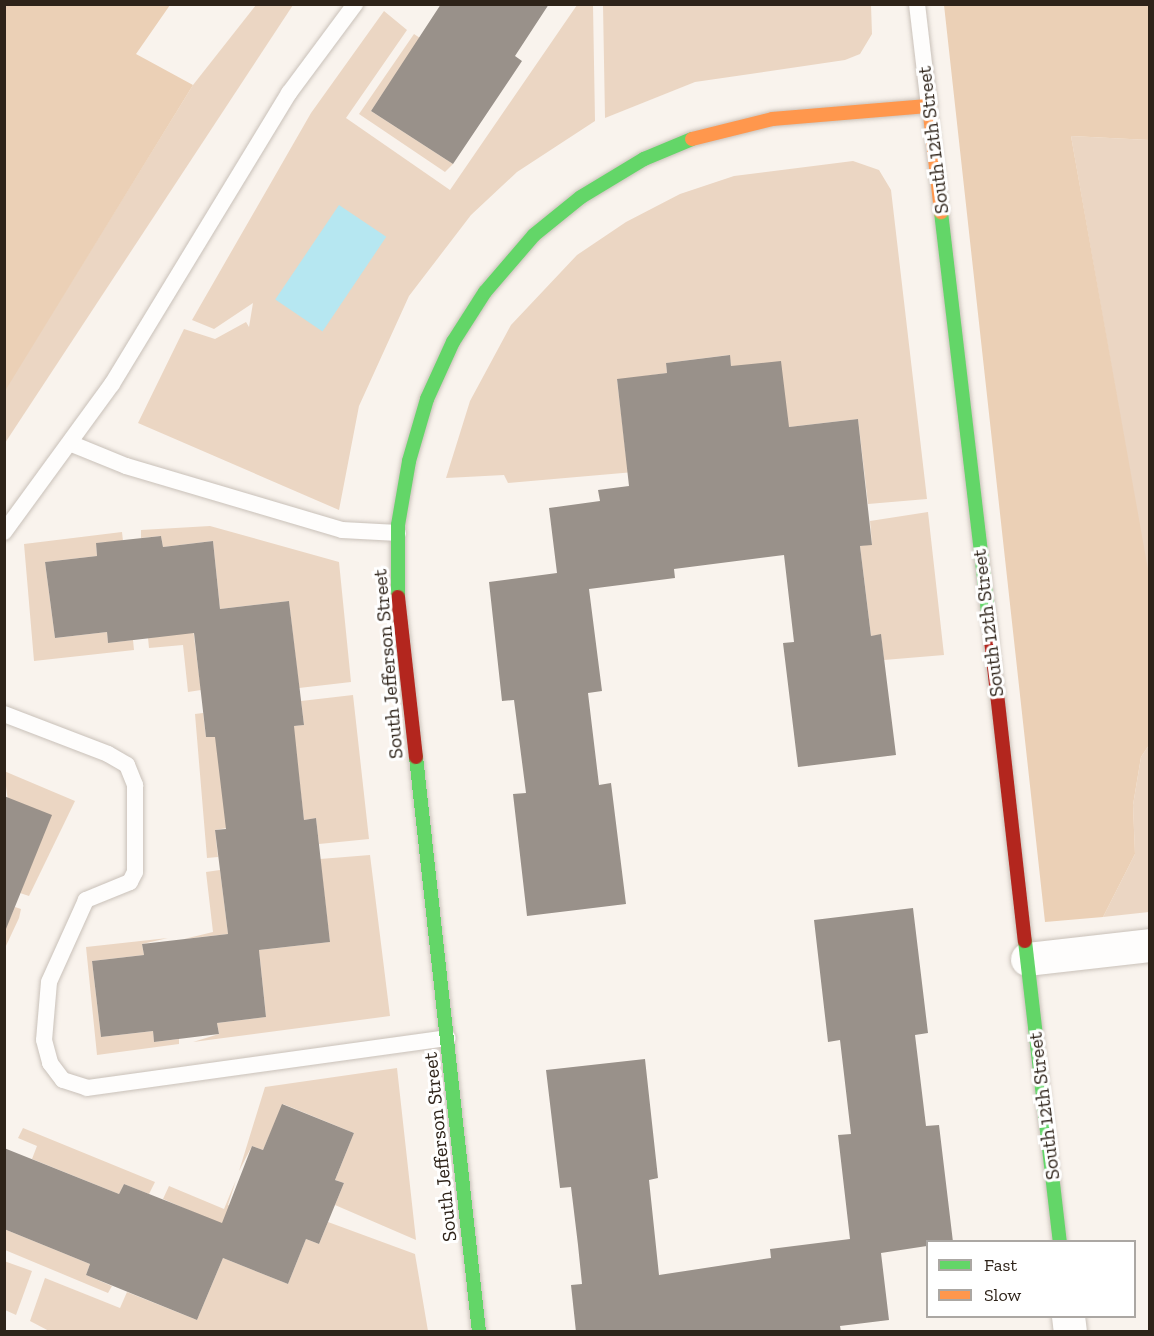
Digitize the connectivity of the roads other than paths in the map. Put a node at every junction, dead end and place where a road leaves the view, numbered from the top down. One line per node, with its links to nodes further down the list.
1 (355, 4): 4 (lane)
2 (917, 4): 3 (lane, South 12th Street)
3 (929, 106): 6 (street, South Jefferson Street); 9 (street, South 12th Street)
4 (72, 444): 5 (lane); 6 (lane)
5 (4, 532)
6 (398, 533): 10 (street, South Jefferson Street)
7 (4, 714): 10 (lane)
8 (1149, 945): 9 (street)
9 (1027, 959): 11 (street, South 12th Street)
10 (448, 1038): 12 (street, South Jefferson Street)
11 (1060, 1240)
12 (479, 1332)

